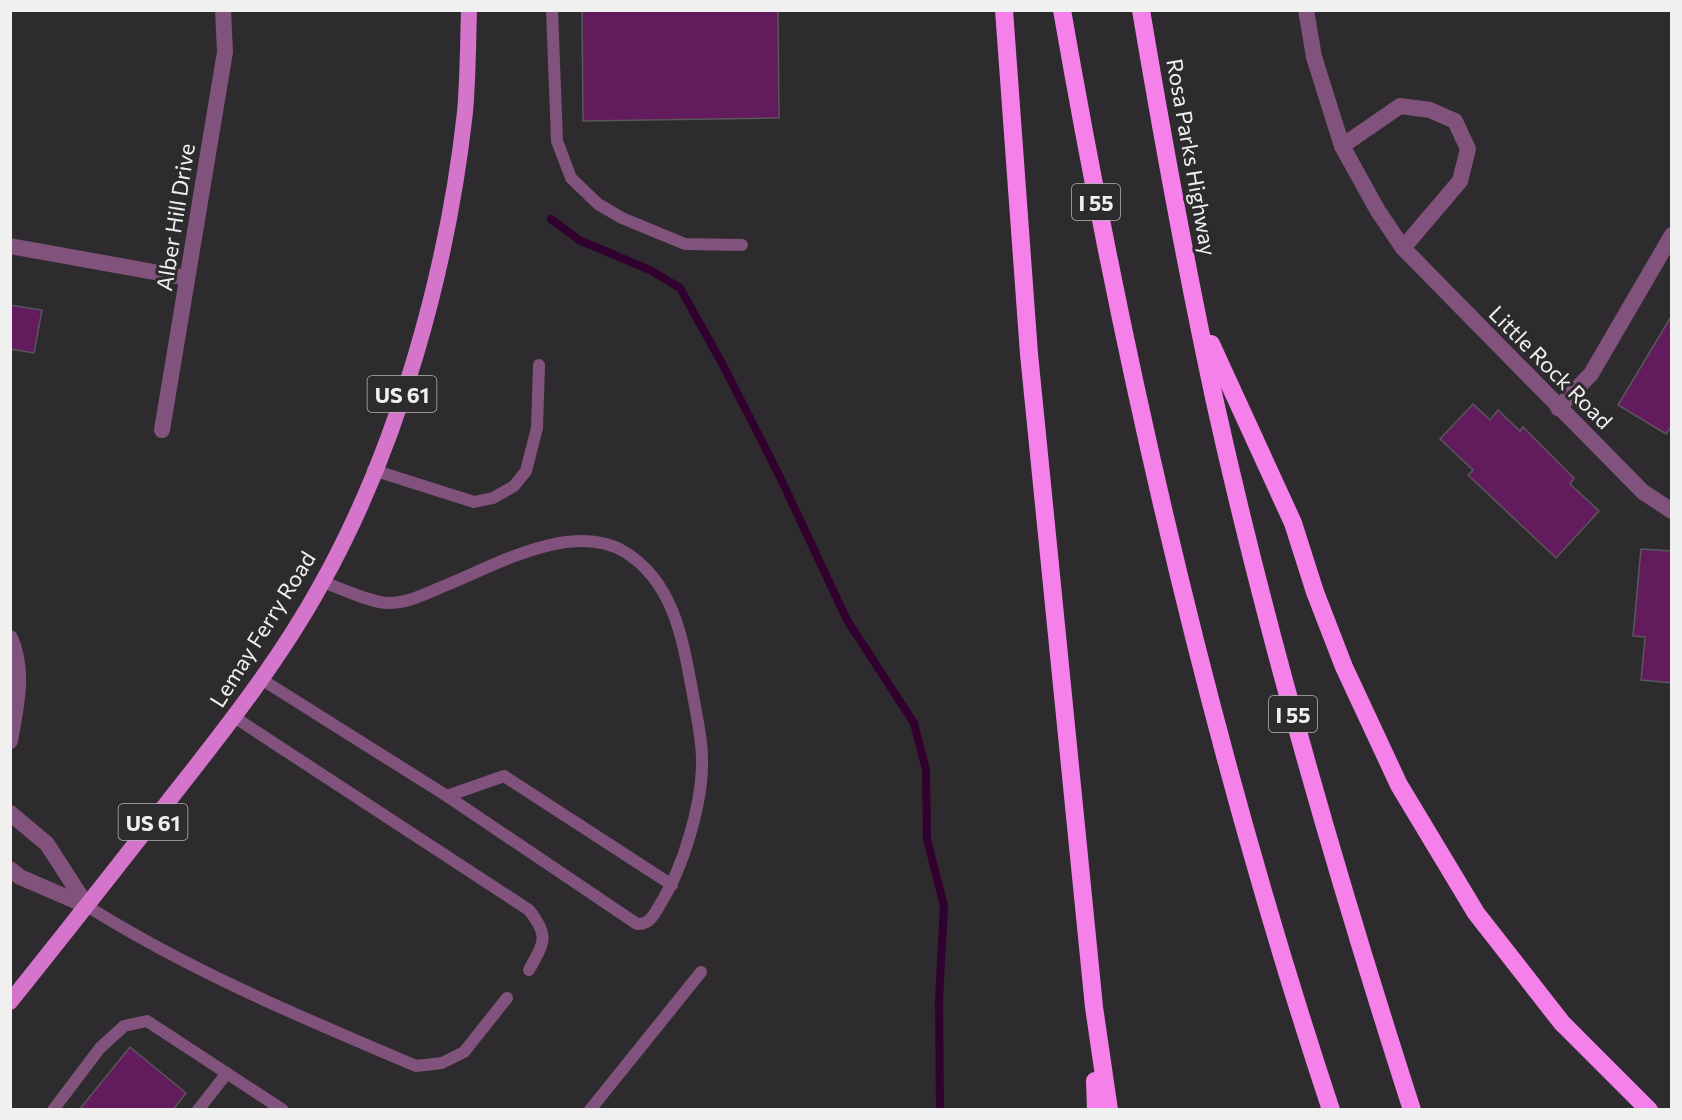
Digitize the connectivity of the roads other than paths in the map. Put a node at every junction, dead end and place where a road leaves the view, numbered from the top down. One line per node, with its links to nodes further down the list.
1 (224, 10): 13 (street, Alber Hill Drive)
2 (469, 10): 18 (main road, Lemay Ferry Road / US 61)
3 (552, 10): 10 (lane)
4 (1004, 10): 34 (highway)
5 (1062, 10): 42 (highway, I 55)
6 (1141, 10): 14 (highway, Rosa Parks Highway / I 55)
7 (1306, 10): 8 (street, Little Rock Road)
8 (1342, 146): 12 (street, Little Rock Road); 12 (street)
9 (1671, 235): 16 (street)
10 (742, 245)
11 (10, 246): 13 (street)
12 (1403, 248): 16 (street, Little Rock Road)
13 (187, 278): 17 (street, Alber Hill Drive)
14 (1196, 312): 43 (highway, I 55); 44 (highway)
15 (539, 365): 18 (lane)
16 (1558, 408): 19 (street, Little Rock Road)
17 (162, 430)
18 (374, 471): 20 (main road, Lemay Ferry Road / US 61)
19 (1671, 511)
20 (323, 582): 22 (main road, Lemay Ferry Road / US 61); 28 (lane)
21 (10, 638): 24 (street)
22 (261, 679): 23 (main road, Lemay Ferry Road / US 61); 25 (lane)
23 (234, 717): 29 (main road, Lemay Ferry Road / US 61); 30 (lane)
24 (10, 741)
25 (447, 796): 28 (lane); 28 (lane)
26 (10, 813): 29 (street)
27 (10, 869): 29 (street)
28 (672, 885)
29 (87, 906): 32 (lane); 33 (main road, Lemay Ferry Road / US 61)
30 (529, 970)
31 (701, 972): 39 (lane)
32 (507, 998)
33 (10, 1002)
34 (1094, 1007): 40 (highway); 41 (highway)
35 (227, 1073): 36 (lane); 37 (lane); 38 (lane)
36 (52, 1110)
37 (198, 1110)
38 (283, 1110)
39 (590, 1110)
40 (1096, 1110)
41 (1109, 1110)
42 (1330, 1110)
43 (1412, 1110)
44 (1649, 1110)

